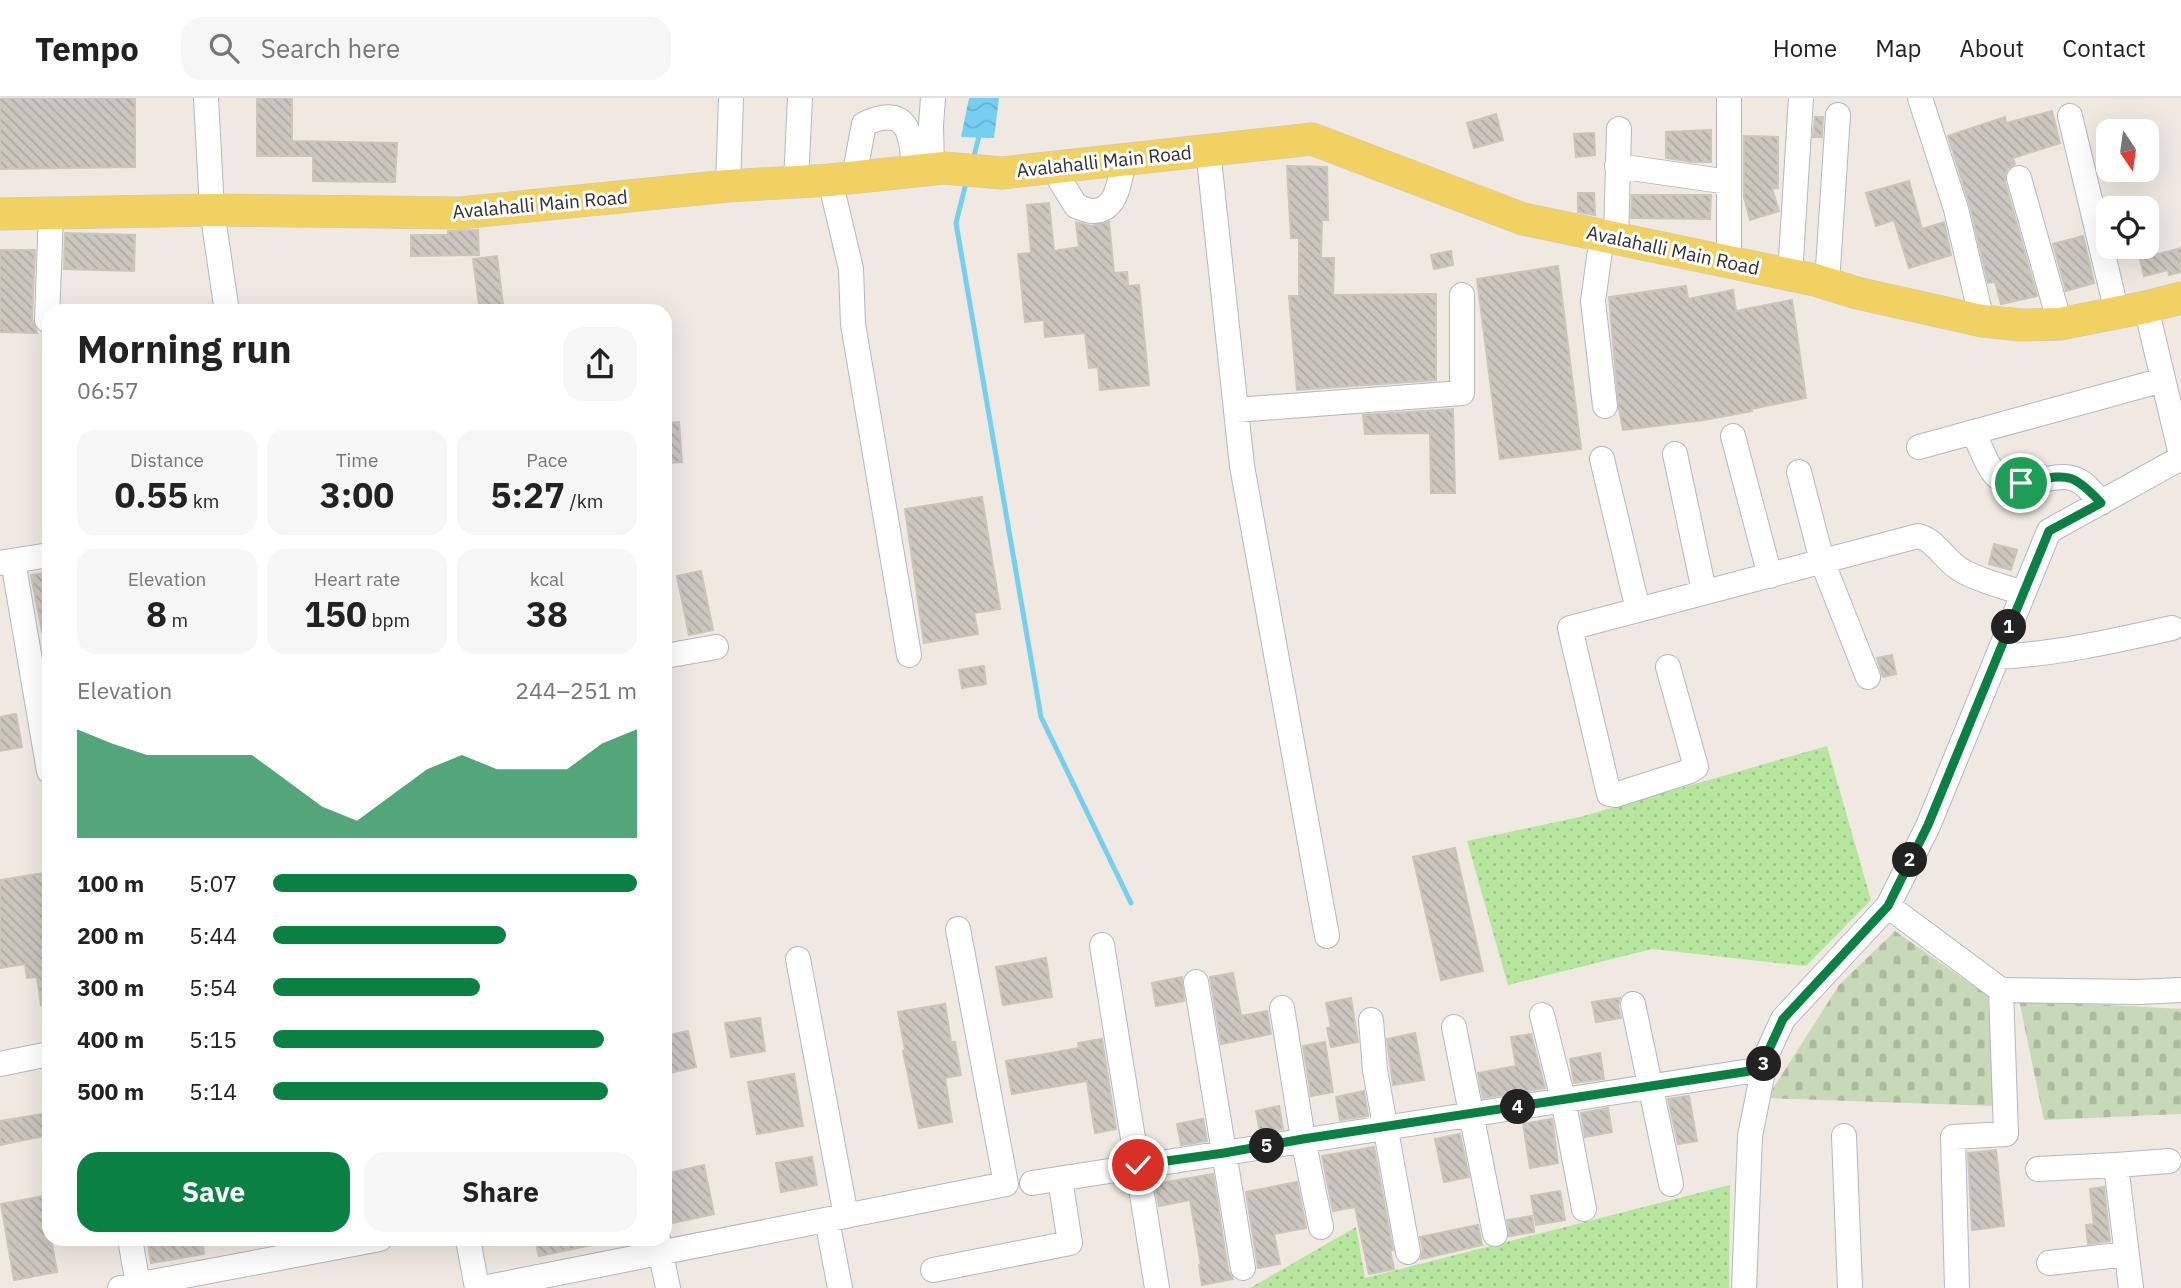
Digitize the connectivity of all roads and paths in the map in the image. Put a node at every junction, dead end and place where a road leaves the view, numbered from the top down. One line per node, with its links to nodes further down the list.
1 (206, 98): 21 (street)
2 (731, 98): 20 (street)
3 (800, 98): 18 (street)
4 (933, 98): 15 (street)
5 (1729, 98): 19 (street)
6 (1801, 98): 26 (street)
7 (1920, 98): 33 (street)
8 (1838, 115): 27 (street)
9 (2070, 116): 32 (street)
10 (1619, 129): 13 (street)
11 (1208, 150): 12 (main road, Avalahalli Main Road); 24 (main road, Avalahalli Main Road); 37 (street)
12 (1124, 159): 14 (main road, Avalahalli Main Road); 14 (street)
13 (1617, 166): 19 (street); 24 (street)
14 (1052, 167): 15 (main road, Avalahalli Main Road)
15 (930, 169): 16 (main road, Avalahalli Main Road); 16 (street)
16 (842, 178): 18 (main road, Avalahalli Main Road); 56 (street)
17 (2019, 178): 34 (street)
18 (796, 181): 20 (main road, Avalahalli Main Road)
19 (1729, 182): 25 (street)
20 (728, 186): 21 (main road, Avalahalli Main Road)
21 (212, 210): 22 (main road, Avalahalli Main Road); 31 (street)
22 (51, 213): 23 (main road, Avalahalli Main Road); 30 (street)
23 (0, 214)
24 (1609, 237): 25 (main road, Avalahalli Main Road); 36 (street)
25 (1729, 262): 26 (main road, Avalahalli Main Road)
26 (1790, 275): 27 (main road, Avalahalli Main Road)
27 (1826, 283): 33 (main road, Avalahalli Main Road)
28 (1462, 295): 37 (street)
29 (2181, 298): 32 (main road, Avalahalli Main Road)
30 (48, 304)
31 (226, 304)
32 (2131, 310): 34 (main road, Avalahalli Main Road); 35 (street)
33 (1982, 321): 34 (main road, Avalahalli Main Road)
34 (2060, 324)
35 (2163, 380): 38 (street); 42 (street)
36 (1605, 406)
37 (1236, 410): 63 (street)
38 (1973, 432): 40 (street); 45 (street)
39 (1733, 436): 49 (street)
40 (1919, 447)
41 (1675, 454): 50 (street)
42 (2181, 457): 45 (street)
43 (1602, 459): 52 (street)
44 (1799, 472): 47 (street)
45 (2101, 503): 51 (street)
46 (42, 556): 48 (street)
47 (1822, 561): 49 (street); 51 (street); 59 (street)
48 (6, 562): 60 (street)
49 (1770, 576): 50 (street)
50 (1704, 592): 52 (street)
51 (2023, 593): 57 (street)
52 (1638, 610): 58 (street)
53 (2172, 628): 57 (street)
54 (716, 646): 55 (street)
55 (672, 655)
56 (909, 655)
57 (1997, 657): 61 (street)
58 (1668, 667)
59 (1868, 677)
60 (42, 737)
61 (1888, 906): 67 (street); 76 (street)
62 (958, 929): 92 (street)
63 (1327, 936)
64 (1102, 945): 85 (street)
65 (798, 960): 92 (street)
66 (1196, 982): 83 (street)
67 (2001, 990): 68 (street); 114 (street)
68 (2181, 990)
69 (1633, 1004): 77 (street)
70 (1282, 1008): 82 (street)
71 (1542, 1015): 78 (street)
72 (1371, 1020): 80 (street)
73 (1454, 1027): 79 (street)
74 (42, 1055): 75 (street)
75 (0, 1064)
76 (1763, 1069): 77 (street); 112 (street)
77 (1648, 1086): 78 (street); 90 (street)
78 (1563, 1100): 79 (street); 91 (street)
79 (1472, 1114): 80 (street); 94 (street)
80 (1385, 1127): 82 (street); 101 (street)
81 (1844, 1136): 113 (street)
82 (1303, 1139): 83 (street); 93 (street)
83 (1224, 1153): 85 (street); 104 (street)
84 (2169, 1161): 86 (street)
85 (1138, 1165): 88 (street); 111 (street)
86 (2116, 1165): 87 (street); 102 (street)
87 (2038, 1169)
88 (1060, 1179): 89 (street); 105 (street)
89 (1032, 1183)
90 (1671, 1184)
91 (1584, 1209)
92 (836, 1218): 95 (street); 110 (street)
93 (1321, 1227)
94 (1495, 1234)
95 (672, 1244)
96 (130, 1246): 106 (street)
97 (306, 1246): 100 (street)
98 (469, 1246): 107 (street)
99 (660, 1246): 108 (street); 109 (street)
100 (285, 1248): 106 (street)
101 (1408, 1252)
102 (2127, 1254): 103 (street); 115 (street)
103 (2049, 1263)
104 (1243, 1268)
105 (933, 1270)
106 (129, 1286)
107 (477, 1288)
108 (483, 1288)
109 (668, 1288)
110 (840, 1288)
111 (1157, 1288)
112 (1744, 1288)
113 (1850, 1288)
114 (1956, 1288)
115 (2132, 1288)

